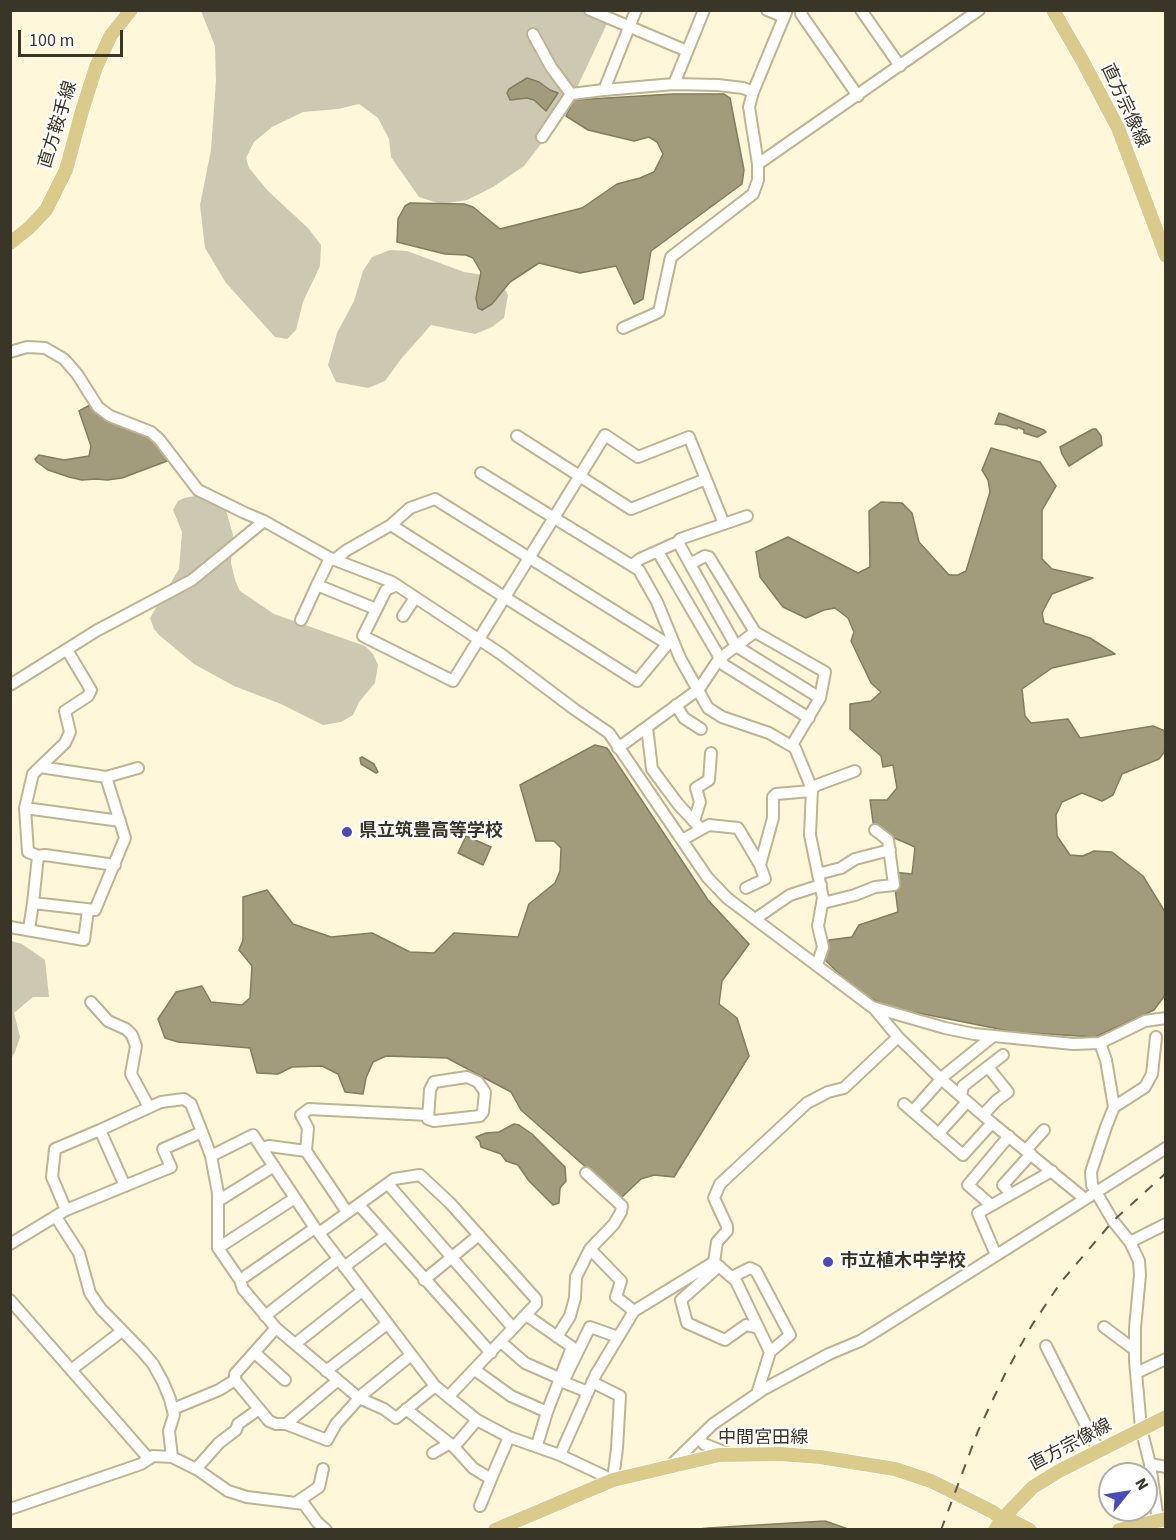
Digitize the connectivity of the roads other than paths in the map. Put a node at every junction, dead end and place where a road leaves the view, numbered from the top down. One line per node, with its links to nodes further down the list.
1 (131, 10): 22 (main road, 直方鞍手線)
2 (590, 10): 11 (street)
3 (636, 10): 11 (street)
4 (704, 10): 13 (street)
5 (767, 10): 10 (street)
6 (802, 10): 19 (street)
7 (861, 10): 14 (street)
8 (978, 10): 14 (street)
9 (1053, 10): 23 (main road, 直方宗像線)
10 (785, 14): 17 (street)
11 (628, 28): 13 (street); 16 (street)
12 (533, 34): 18 (street)
13 (687, 51): 15 (street)
14 (900, 66): 19 (street)
15 (674, 84): 16 (street); 17 (street)
16 (604, 90): 18 (street)
17 (753, 93): 21 (street)
18 (571, 94): 20 (street)
19 (858, 96): 21 (street)
20 (542, 137)
21 (758, 164): 24 (street)
22 (10, 243)
23 (1166, 256)
24 (623, 328)
25 (10, 352): 32 (street)
26 (517, 436): 28 (street)
27 (481, 473): 31 (street)
28 (579, 476): 29 (street); 29 (street); 31 (street)
29 (706, 479): 33 (street)
30 (747, 516): 33 (street)
31 (554, 517): 37 (street); 40 (street)
32 (264, 521): 38 (street); 52 (street)
33 (724, 524): 35 (street)
34 (391, 525): 37 (street); 38 (street); 44 (street)
35 (678, 543): 36 (street); 39 (street)
36 (658, 552): 40 (street); 53 (street)
37 (529, 558): 44 (street); 50 (street)
38 (332, 559): 41 (street); 42 (street)
39 (690, 564): 48 (street); 51 (street)
40 (632, 565): 50 (street)
41 (317, 585): 45 (street); 47 (street)
42 (397, 585): 43 (street); 45 (street)
43 (415, 598): 46 (street); 49 (street)
44 (506, 598): 49 (street); 50 (street)
45 (376, 609): 49 (street)
46 (403, 616)
47 (301, 620)
48 (755, 632): 51 (street); 56 (street)
49 (479, 639): 62 (street)
50 (669, 641): 55 (street)
51 (736, 646): 53 (street); 56 (street)
52 (67, 650): 54 (street); 64 (street)
53 (719, 659): 55 (street); 58 (street)
54 (10, 685)
55 (699, 689): 57 (street); 61 (street)
56 (820, 698): 58 (street)
57 (676, 705): 59 (street); 60 (street)
58 (809, 718): 61 (street)
59 (647, 726): 62 (street); 71 (street)
60 (702, 729)
61 (792, 745): 68 (street)
62 (618, 748): 73 (street)
63 (711, 753): 71 (street)
64 (40, 766): 67 (street); 69 (street)
65 (138, 768): 67 (street)
66 (855, 771): 68 (street)
67 (106, 777): 70 (street)
68 (811, 790): 77 (street); 78 (street)
69 (25, 808): 70 (street); 75 (street)
70 (120, 821): 76 (street)
71 (697, 825): 73 (street); 77 (street)
72 (874, 830): 74 (street)
73 (682, 840): 83 (street)
74 (890, 850): 78 (street); 81 (street)
75 (38, 856): 76 (street); 80 (street)
76 (115, 865): 82 (street)
77 (760, 865): 79 (street)
78 (819, 880): 81 (street); 83 (street)
79 (746, 888)
80 (33, 903): 82 (street); 85 (street)
81 (824, 903): 86 (street)
82 (88, 910): 85 (street)
83 (755, 919): 86 (street)
84 (10, 927): 85 (street)
85 (29, 929)
86 (816, 965): 88 (street)
87 (91, 1002): 98 (street)
88 (872, 1007): 90 (street); 91 (street)
89 (1166, 1018): 93 (street)
90 (898, 1037): 96 (street); 138 (street)
91 (992, 1037): 93 (street); 96 (street)
92 (1156, 1037): 99 (street)
93 (1100, 1043): 99 (street)
94 (1003, 1055): 95 (street)
95 (988, 1067): 97 (street); 101 (street)
96 (941, 1079): 97 (street); 105 (street)
97 (964, 1099): 101 (street); 105 (street)
98 (149, 1107): 102 (street); 104 (street)
99 (1114, 1107): 117 (street)
100 (428, 1114): 100 (street); 109 (street)
101 (987, 1119): 105 (street); 106 (street)
102 (100, 1130): 116 (street); 124 (street)
103 (1044, 1130): 110 (street)
104 (202, 1132): 111 (street); 116 (street)
105 (938, 1134)
106 (1009, 1136): 110 (street); 123 (street)
107 (262, 1148): 109 (street); 111 (street); 112 (street)
108 (1166, 1148): 117 (street)
109 (306, 1151): 125 (street)
110 (1028, 1152): 113 (street); 118 (street)
111 (211, 1156): 121 (street)
112 (274, 1166): 119 (street); 121 (street)
113 (1052, 1171): 118 (street); 120 (street)
114 (586, 1173): 134 (street)
115 (388, 1184): 122 (street); 129 (street); 136 (street)
116 (125, 1186): 124 (street)
117 (1095, 1192): 120 (street); 131 (street)
118 (1011, 1194): 123 (street)
119 (295, 1198): 128 (street); 133 (street)
120 (1085, 1198): 135 (street)
121 (218, 1201): 133 (street)
122 (359, 1205): 125 (street); 130 (street)
123 (991, 1205): 135 (street)
124 (66, 1210): 126 (street)
125 (347, 1212): 128 (street)
126 (56, 1217): 132 (street); 152 (street)
127 (1166, 1224): 131 (street)
128 (317, 1231): 137 (street); 140 (street)
129 (479, 1235): 136 (street); 145 (street)
130 (385, 1236): 137 (street); 141 (street)
131 (1130, 1242): 158 (street)
132 (10, 1244)
133 (218, 1248): 140 (street)
134 (590, 1249): 144 (street); 153 (street)
135 (996, 1255): 174 (street)
136 (451, 1258): 141 (street); 150 (street)
137 (341, 1263): 142 (street); 146 (street)
138 (716, 1264): 139 (street); 144 (street); 151 (street)
139 (732, 1277): 151 (street); 159 (street)
140 (240, 1280): 146 (street)
141 (424, 1280): 161 (street)
142 (362, 1292): 147 (street); 156 (street)
143 (10, 1300): 164 (street)
144 (634, 1311): 154 (street)
145 (526, 1315): 150 (street); 153 (street)
146 (265, 1316): 149 (street)
147 (387, 1324): 162 (street); 166 (street)
148 (1104, 1327): 158 (street)
149 (276, 1328): 156 (street); 160 (street)
150 (513, 1328): 155 (street)
151 (758, 1328): 159 (street)
152 (122, 1331): 164 (street); 177 (street)
153 (557, 1336): 168 (street)
154 (618, 1337): 173 (street); 173 (street)
155 (501, 1342): 161 (street); 168 (street)
156 (295, 1344): 166 (street)
157 (1046, 1346): 189 (street)
158 (1135, 1350): 167 (street)
159 (770, 1352): 174 (street)
160 (255, 1353): 169 (street); 170 (street)
161 (491, 1353): 165 (street)
162 (411, 1355): 172 (street); 176 (street)
163 (1166, 1359): 167 (street)
164 (71, 1370): 194 (street)
165 (475, 1370): 175 (street); 180 (street)
166 (326, 1371): 171 (street)
167 (1136, 1373): 184 (street)
168 (559, 1378): 180 (street)
169 (235, 1380): 177 (street); 178 (street)
170 (285, 1380)
171 (336, 1381): 176 (street); 183 (street)
172 (435, 1386): 175 (street); 179 (street)
173 (590, 1387): 191 (street); 200 (street)
174 (756, 1395): 186 (street)
175 (449, 1396): 182 (street)
176 (360, 1399): 179 (street); 183 (street)
177 (173, 1409): 193 (street)
178 (259, 1409): 183 (street); 197 (street)
179 (406, 1409): 187 (street)
180 (547, 1412): 188 (street)
181 (1166, 1417): 184 (main road, 直方宗像線)
182 (477, 1420): 185 (street); 187 (street)
183 (286, 1424)
184 (1141, 1428): 189 (main road, 直方宗像線); 195 (street)
185 (509, 1437): 188 (street); 199 (street)
186 (699, 1438): 192 (street); 196 (street)
187 (452, 1445): 190 (street); 199 (street)
188 (537, 1445): 191 (street)
189 (1099, 1450): 205 (main road, 直方宗像線)
190 (433, 1452)
191 (560, 1455): 200 (street)
192 (729, 1455): 196 (main road, 中間宮田線); 205 (main road, 中間宮田線)
193 (172, 1457): 194 (street); 197 (street)
194 (149, 1459): 204 (street)
195 (1150, 1462)
196 (670, 1466): 200 (main road, 中間宮田線)
197 (196, 1469): 202 (street)
198 (323, 1469): 202 (street)
199 (491, 1479): 203 (street)
200 (613, 1480): 209 (main road, 中間宮田線)
201 (1158, 1501): 206 (street)
202 (297, 1502): 208 (street)
203 (480, 1506)
204 (10, 1509)
205 (1001, 1520): 210 (main road); 211 (main road, 中間宮田線)
206 (1162, 1520): 207 (main road)
207 (1122, 1529)
208 (326, 1530)
209 (495, 1530)
210 (1016, 1530)
211 (1030, 1530)

